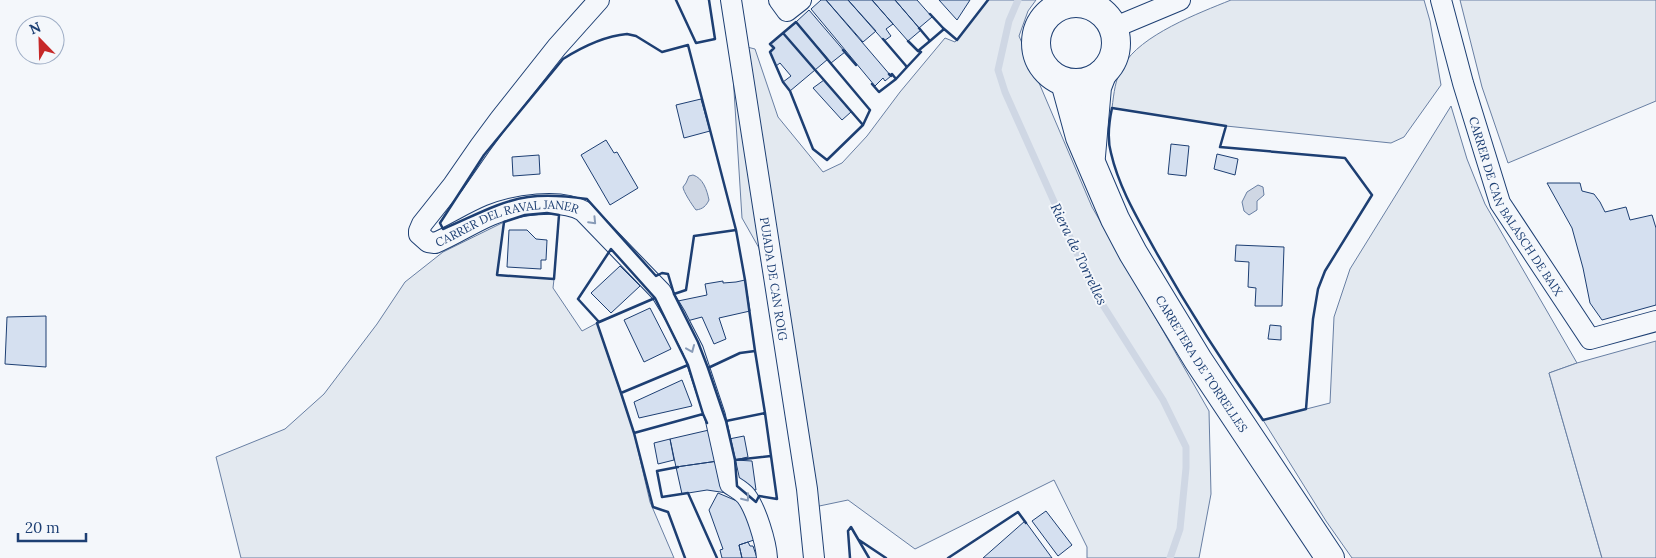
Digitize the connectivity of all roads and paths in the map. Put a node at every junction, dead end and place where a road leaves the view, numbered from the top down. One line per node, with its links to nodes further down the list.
1 (599, 0): 12 (street, CARRER DEL RAVAL JANER, one-way to 12)
2 (731, 0): 13 (street, PUJADA DE CAN ROIG)
3 (1180, 0): 7 (street)
4 (1441, 0): 11 (street, CARRER DE CAN BALASCH DE BAIX)
5 (1081, 2): 6 (main road); 7 (main road)
6 (1041, 9): 9 (main road)
7 (1113, 28): 8 (main road, CARRETERA DE TORRELLES)
8 (1102, 74): 9 (main road); 10 (main road, CARRETERA DE TORRELLES)
9 (1065, 82): 10 (main road, CARRETERA DE TORRELLES)
10 (1090, 160): 14 (main road, CARRETERA DE TORRELLES)
11 (1656, 320)
12 (767, 558)
13 (814, 558)
14 (1330, 558)

